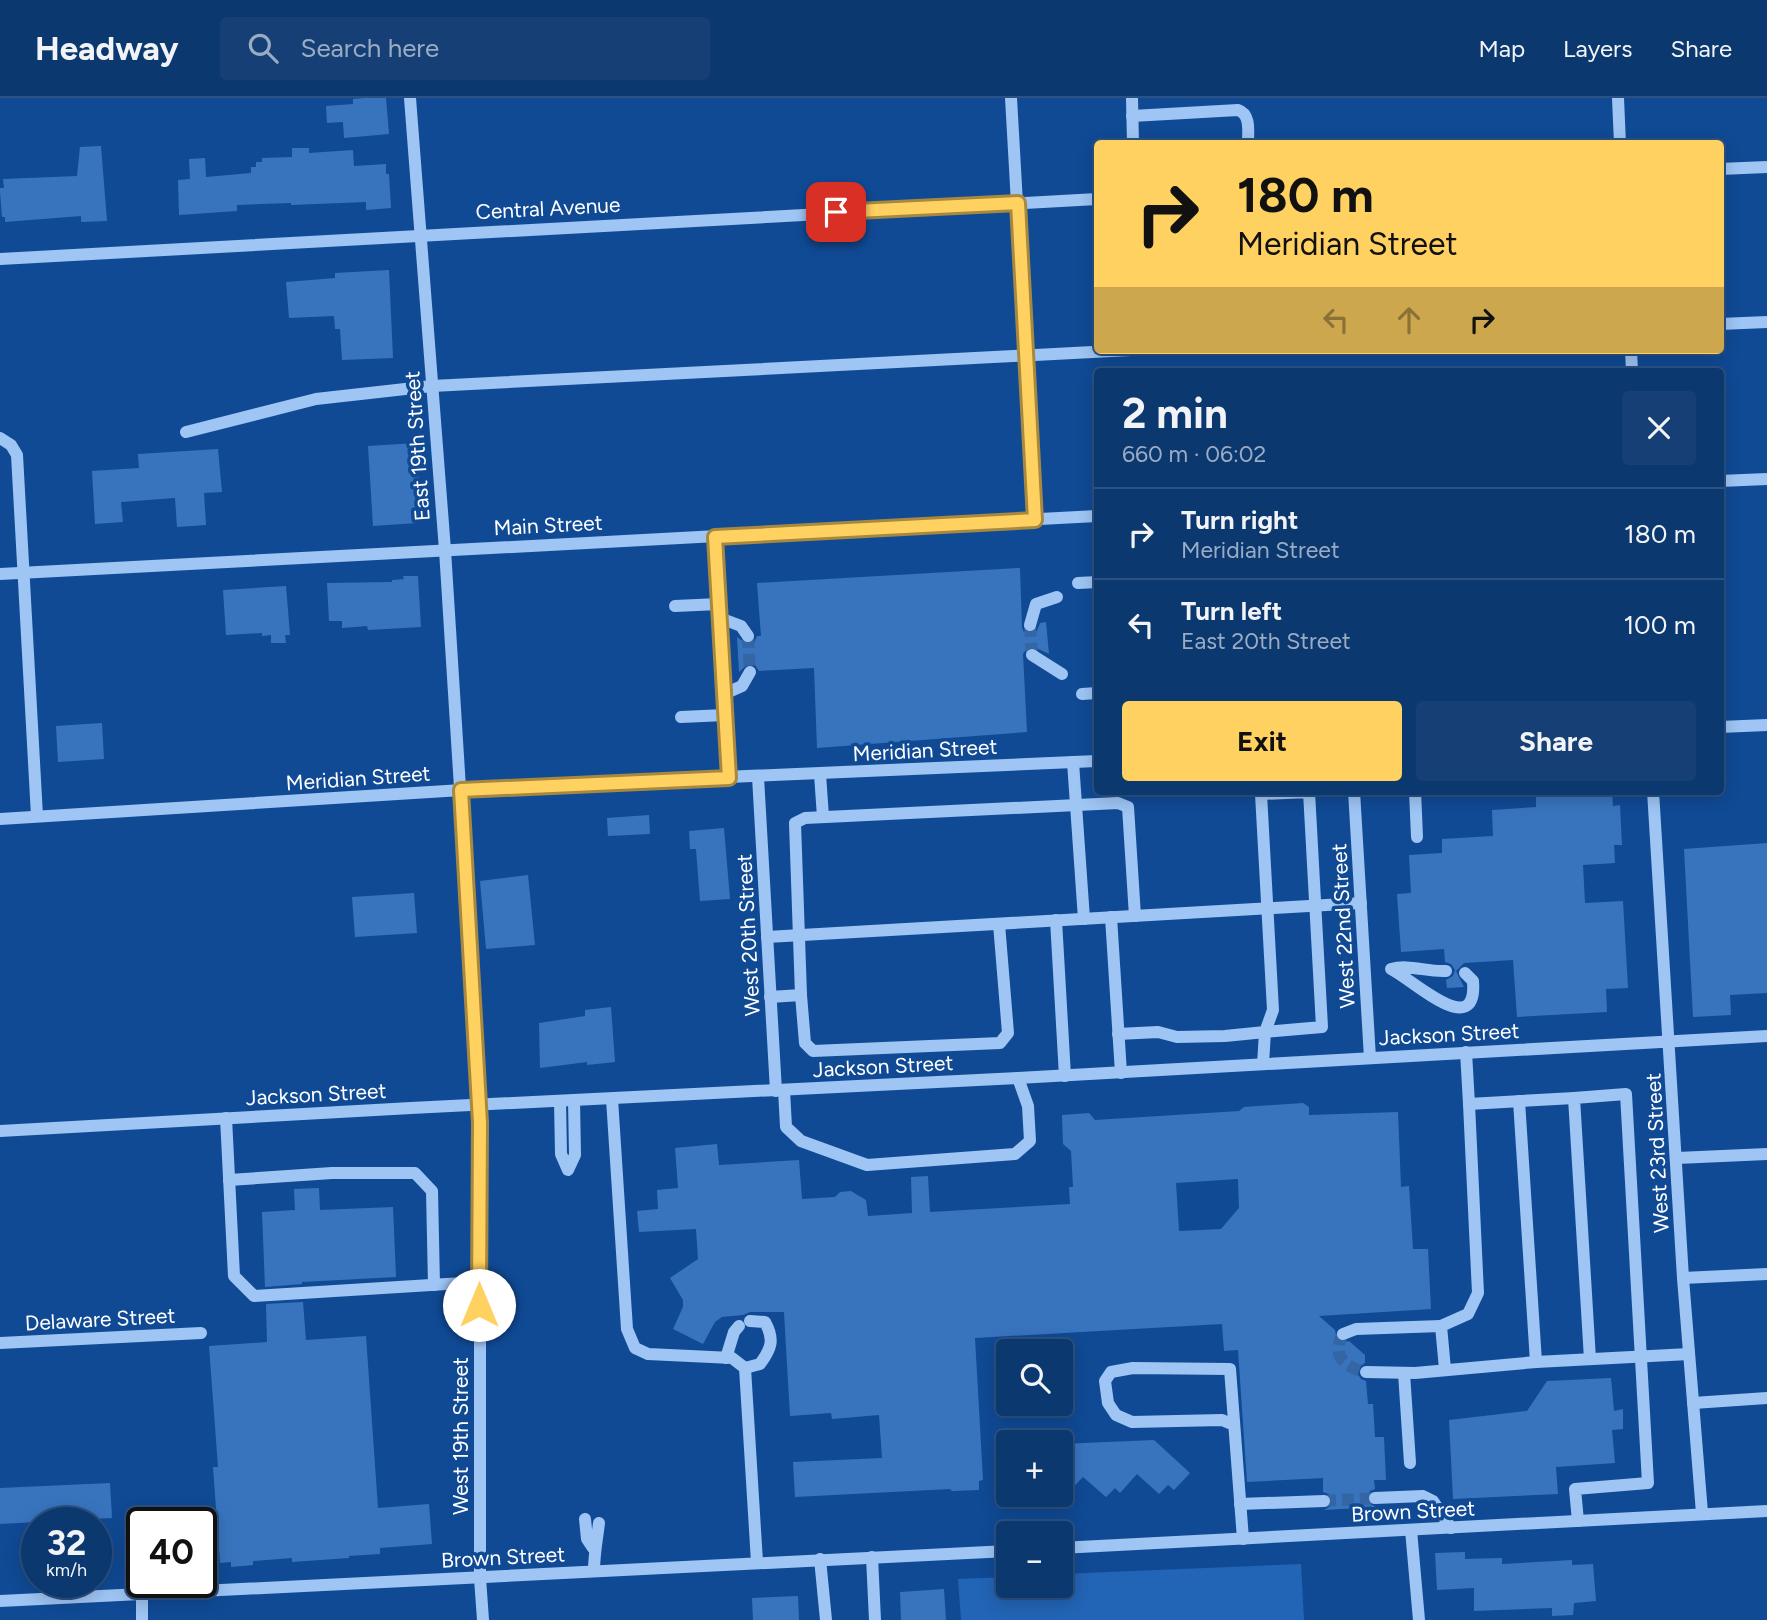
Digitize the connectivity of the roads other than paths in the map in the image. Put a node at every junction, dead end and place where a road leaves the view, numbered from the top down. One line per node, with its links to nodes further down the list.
1 (410, 98): 13 (street, East 19th Street)
2 (1012, 98): 12 (street)
3 (1132, 98): 5 (street)
4 (1618, 98): 8 (street)
5 (1132, 116): 6 (street); 7 (street)
6 (1133, 140)
7 (1248, 140)
8 (1620, 140)
9 (1767, 167): 10 (street)
10 (1724, 169)
11 (1094, 199): 12 (street, Central Avenue)
12 (1018, 203): 13 (street, Central Avenue); 18 (street)
13 (420, 234): 14 (street, Central Avenue); 19 (street, East 19th Street)
14 (0, 259)
15 (1767, 322): 16 (street)
16 (1724, 324)
17 (1094, 352): 18 (street)
18 (1026, 355): 19 (street); 25 (street)
19 (432, 386): 20 (street); 27 (street, East 19th Street)
20 (186, 432)
21 (6, 441): 28 (street)
22 (1767, 479): 23 (street)
23 (1724, 481)
24 (1094, 516): 25 (street, Main Street)
25 (1035, 520): 26 (street, Main Street)
26 (715, 537): 27 (street, Main Street); 34 (street)
27 (444, 550): 28 (street, Main Street); 52 (street, East 19th Street)
28 (22, 573): 29 (street, Main Street); 59 (street)
29 (0, 574)
30 (1094, 582): 31 (street)
31 (1078, 583)
32 (1058, 597): 35 (street)
33 (675, 606): 34 (street)
34 (720, 611): 36 (street); 42 (street)
35 (1030, 625)
36 (748, 636)
37 (1032, 655): 39 (street)
38 (750, 672): 42 (street)
39 (1062, 674)
40 (1094, 693): 41 (street)
41 (1083, 694)
42 (724, 695): 43 (street)
43 (725, 715): 44 (street); 51 (street)
44 (681, 717)
45 (1767, 725): 46 (street)
46 (1724, 727)
47 (1094, 761): 48 (street, Meridian Street)
48 (1073, 762): 49 (street, Meridian Street); 58 (street)
49 (820, 774): 50 (street, Meridian Street); 60 (street)
50 (758, 777): 51 (street, Meridian Street); 72 (street, West 20th Street)
51 (729, 778): 52 (street, Meridian Street)
52 (461, 790): 59 (street, Meridian Street); 94 (street, West 19th Street)
53 (1261, 795): 65 (street)
54 (1310, 795): 64 (street)
55 (1354, 795): 63 (street, West 22nd Street)
56 (1415, 795): 62 (street)
57 (1653, 795): 82 (street, West 23rd Street)
58 (1076, 805): 60 (street); 66 (street); 68 (street)
59 (37, 816): 61 (street, Meridian Street)
60 (823, 817): 71 (street)
61 (0, 818)
62 (1417, 837)
63 (1361, 903): 64 (street); 74 (street, West 22nd Street)
64 (1316, 906): 65 (street); 79 (street)
65 (1266, 908): 66 (street); 79 (street)
66 (1135, 916): 67 (street)
67 (1111, 917): 68 (street); 80 (street)
68 (1084, 919): 69 (street)
69 (1056, 920): 70 (street); 87 (street)
70 (999, 924): 71 (street); 77 (street)
71 (799, 935): 72 (street); 77 (street)
72 (767, 937): 78 (street, West 20th Street)
73 (1391, 969): 74 (street); 75 (street); 76 (street)
74 (1365, 971): 84 (street, West 22nd Street)
75 (1446, 971)
76 (1465, 972)
77 (801, 995): 78 (street)
78 (770, 998): 89 (street, West 20th Street)
79 (1265, 1032): 80 (street); 85 (street)
80 (1118, 1034): 86 (street)
81 (1767, 1036): 82 (street, Jackson Street)
82 (1670, 1041): 83 (street, Jackson Street); 98 (street, West 23rd Street)
83 (1466, 1052): 84 (street, Jackson Street); 93 (street)
84 (1370, 1058): 85 (street, Jackson Street)
85 (1263, 1064): 86 (street, Jackson Street)
86 (1121, 1073): 87 (street, Jackson Street)
87 (1065, 1076): 88 (street, Jackson Street)
88 (1018, 1079): 89 (street, Jackson Street); 89 (street, West 20th Street)
89 (780, 1091): 91 (street, Jackson Street)
90 (1574, 1098): 92 (street); 109 (street); 111 (street)
91 (612, 1099): 94 (street, Jackson Street); 110 (street)
92 (1520, 1101): 93 (street); 112 (street)
93 (1469, 1104): 104 (street)
94 (480, 1105): 95 (street, Jackson Street); 102 (street, West 19th Street)
95 (226, 1118): 96 (street, Jackson Street); 99 (street)
96 (0, 1131)
97 (1767, 1154): 98 (street)
98 (1676, 1158): 101 (street, West 23rd Street)
99 (229, 1180): 103 (street); 103 (street)
100 (1767, 1274): 101 (street)
101 (1683, 1278): 108 (street, West 23rd Street)
102 (479, 1282): 103 (street); 139 (street, West 19th Street)
103 (434, 1285)
104 (1441, 1326): 106 (street); 114 (street)
105 (201, 1333): 107 (street, Delaware Street)
106 (1343, 1334)
107 (0, 1343)
108 (1689, 1354): 109 (street); 118 (street, West 23rd Street)
109 (1643, 1356): 111 (street); 127 (street)
110 (726, 1358): 113 (street); 113 (street)
111 (1590, 1359): 112 (street)
112 (1536, 1362): 114 (street)
113 (745, 1368): 137 (street)
114 (1445, 1369): 116 (street)
115 (1366, 1372): 116 (street)
116 (1405, 1373): 120 (street)
117 (1767, 1398): 118 (street)
118 (1693, 1403): 125 (street, West 23rd Street)
119 (1234, 1425): 119 (street); 123 (street)
120 (1409, 1463)
121 (1375, 1498): 129 (street)
122 (1324, 1501): 123 (street)
123 (1240, 1504): 131 (street)
124 (1767, 1511): 125 (street, Brown Street)
125 (1702, 1513): 127 (street, Brown Street)
126 (585, 1519): 132 (street)
127 (1578, 1521): 129 (street, Brown Street)
128 (599, 1523): 132 (street)
129 (1451, 1528): 130 (street, Brown Street)
130 (1411, 1530): 131 (street, Brown Street); 148 (street)
131 (1243, 1539): 133 (street, Brown Street)
132 (593, 1548): 138 (street)
133 (1073, 1548)
134 (996, 1552): 135 (street, Brown Street)
135 (872, 1557): 136 (street, Brown Street); 147 (street)
136 (820, 1559): 137 (street, Brown Street); 146 (street)
137 (757, 1562): 138 (street, Brown Street)
138 (594, 1571): 139 (street, Brown Street)
139 (480, 1578): 140 (street, Brown Street); 145 (street, West 19th Street)
140 (217, 1590)
141 (126, 1595): 143 (street, Brown Street)
142 (142, 1598): 144 (street)
143 (0, 1601)
144 (142, 1620)
145 (484, 1620)
146 (826, 1620)
147 (875, 1620)
148 (1419, 1620)

